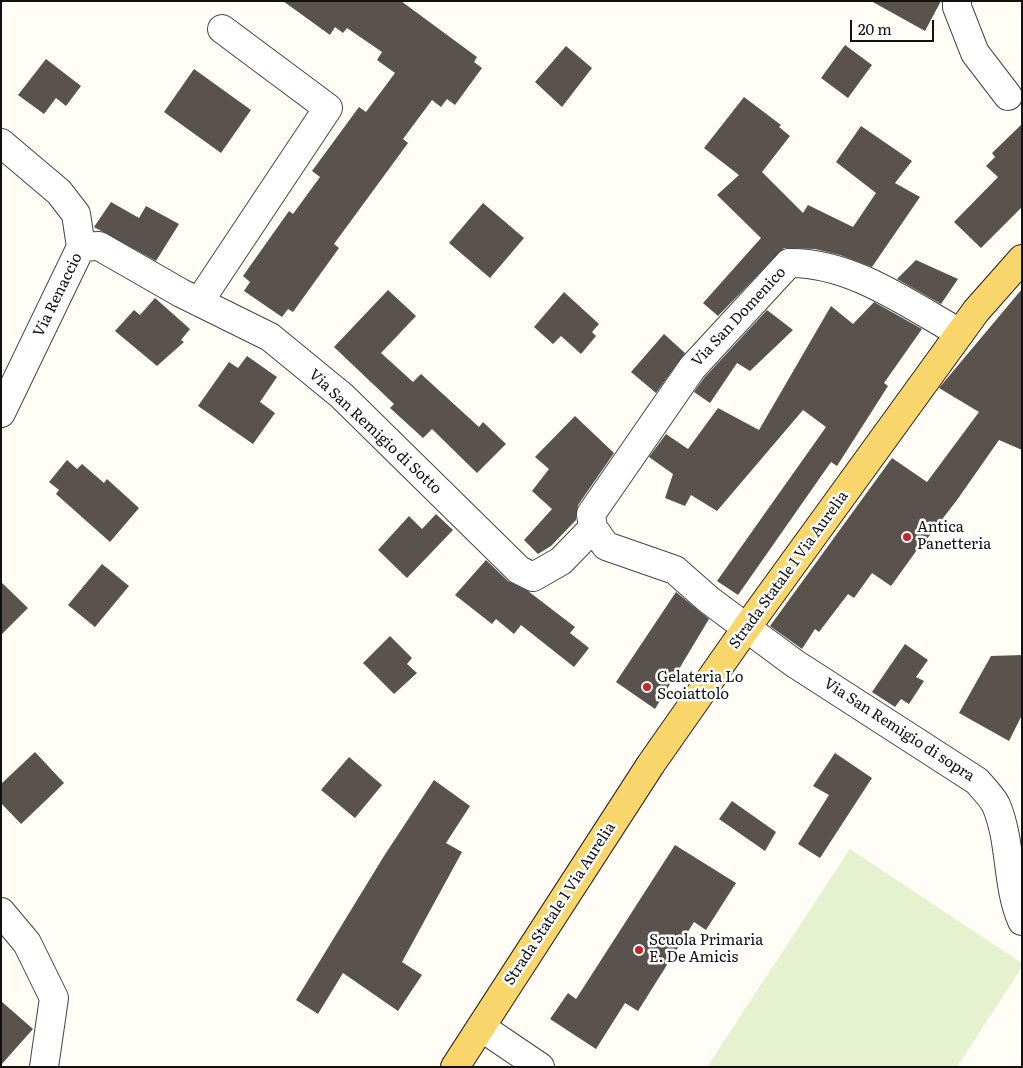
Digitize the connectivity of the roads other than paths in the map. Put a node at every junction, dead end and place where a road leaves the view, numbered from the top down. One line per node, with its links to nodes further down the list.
1 (957, 1): 3 (street)
2 (222, 29): 7 (street)
3 (1008, 96)
4 (1, 143): 5 (street, Via Renaccio)
5 (81, 247): 7 (street, Via San Remigio di Sotto); 9 (street, Via Renaccio)
6 (1022, 259): 8 (main road, Strada Statale 1 Via Aurelia)
7 (199, 302): 10 (street, Via San Remigio di Sotto)
8 (960, 333): 10 (street, Via San Domenico); 11 (main road, Strada Statale 1 Via Aurelia)
9 (1, 413)
10 (593, 528): 11 (street)
11 (747, 627): 13 (street, Via San Remigio di sopra); 14 (main road, Strada Statale 1 Via Aurelia)
12 (1, 912): 15 (street)
13 (1022, 921)
14 (481, 1027): 16 (main road, Strada Statale 1 Via Aurelia); 17 (street)
15 (44, 1067)
16 (455, 1067)
17 (540, 1067)

